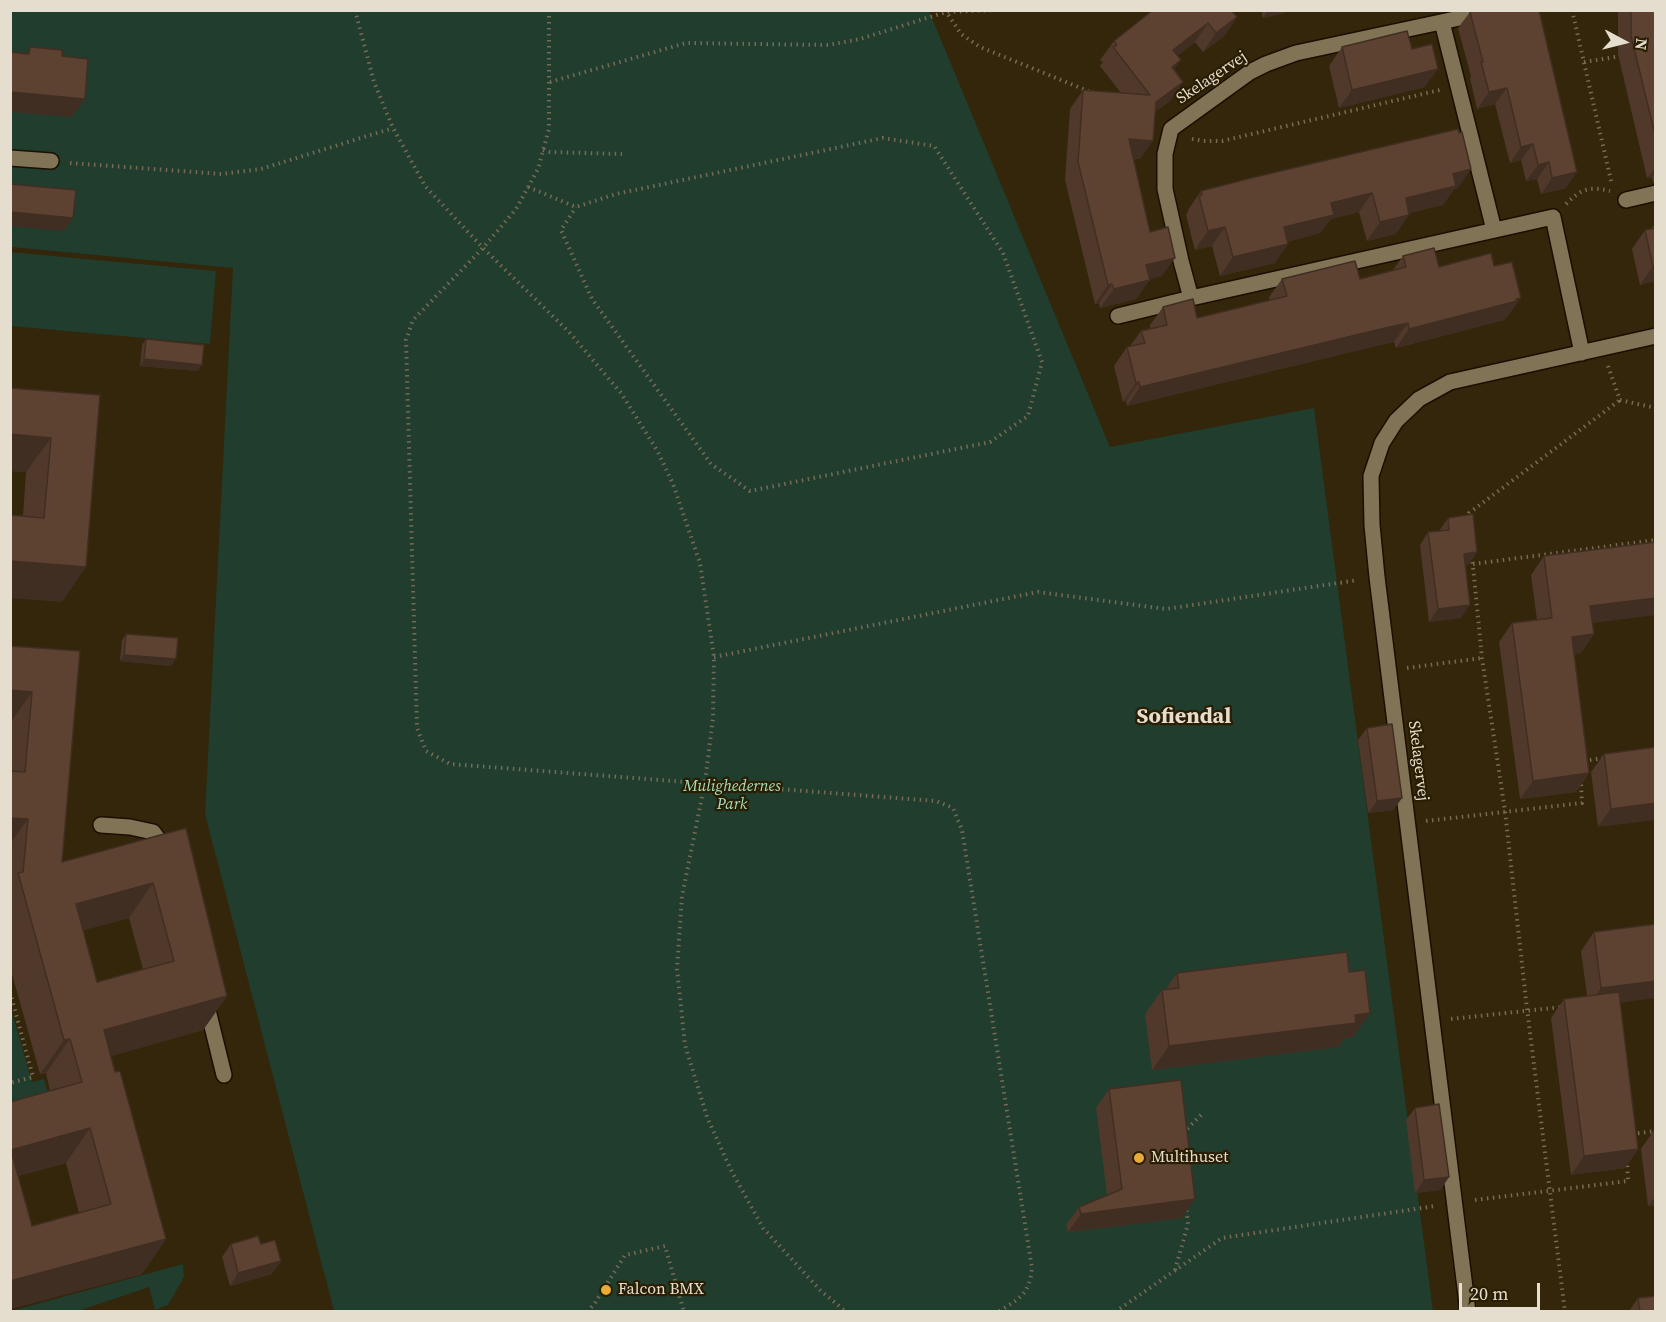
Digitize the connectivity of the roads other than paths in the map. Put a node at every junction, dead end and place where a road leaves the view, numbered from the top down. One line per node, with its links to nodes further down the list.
1 (1497, 10): 2 (street, Skelagervej)
2 (1442, 22): 7 (street); 8 (street, Skelagervej)
3 (10, 158): 4 (street)
4 (51, 161)
5 (1656, 193): 6 (street)
6 (1626, 200)
7 (1494, 230): 8 (street); 11 (street)
8 (1191, 298): 9 (street)
9 (1118, 316)
10 (1656, 336): 11 (street, Skelagervej)
11 (1582, 353): 16 (street, Skelagervej)
12 (101, 825): 13 (street)
13 (173, 867)
14 (201, 982): 15 (street)
15 (224, 1075)
16 (1468, 1311)

